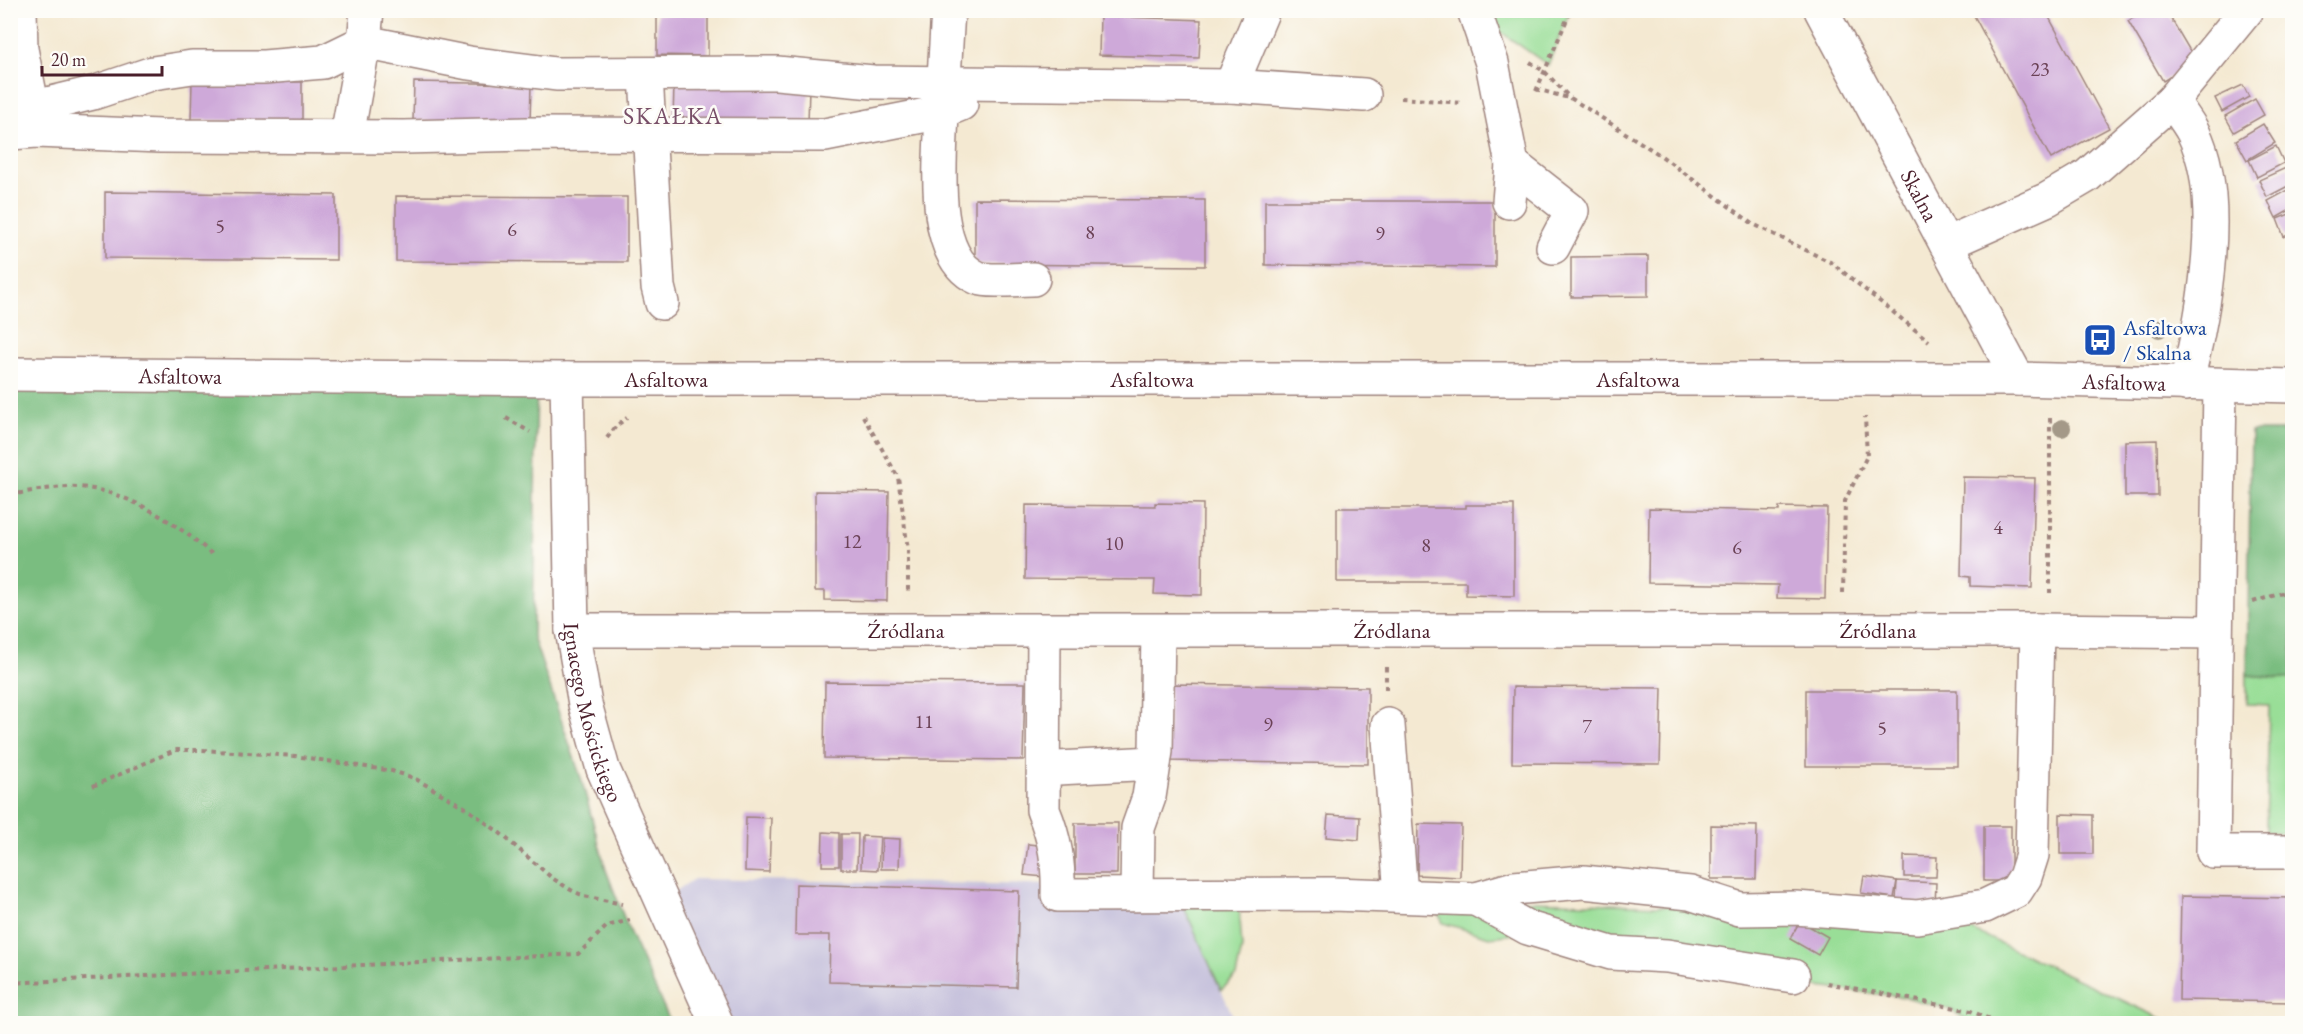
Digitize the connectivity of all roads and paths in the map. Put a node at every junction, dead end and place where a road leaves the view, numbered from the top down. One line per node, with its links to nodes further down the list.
1 (20, 10): 16 (street)
2 (948, 10): 12 (street)
3 (1263, 10): 10 (street)
4 (1474, 10): 15 (street)
5 (1571, 10): 15 (path)
6 (1821, 10): 21 (street, Skalna)
7 (2247, 10): 14 (street)
8 (366, 26): 9 (street); 16 (street); 17 (street)
9 (646, 75): 12 (street); 18 (street)
10 (1231, 86): 11 (street); 12 (street)
11 (1364, 94): 15 (path)
12 (942, 98): 18 (street); 23 (street)
13 (1572, 99): 25 (path)
14 (2172, 101): 21 (street); 29 (street)
15 (1501, 107): 19 (street)
16 (28, 123): 17 (street)
17 (347, 136): 18 (street)
18 (648, 136): 24 (street)
19 (1512, 164): 20 (street); 22 (street)
20 (1509, 202)
21 (1946, 244): 28 (street, Skalna)
22 (1553, 247)
23 (1033, 279)
24 (662, 303)
25 (1932, 343)
26 (10, 374): 27 (street, Asfaltowa)
27 (567, 379): 28 (street, Asfaltowa); 39 (street, Ignacego Mościckiego)
28 (2018, 379): 29 (street, Asfaltowa)
29 (2186, 384): 30 (street, Asfaltowa)
30 (2220, 385): 31 (street, Asfaltowa); 46 (street)
31 (2292, 386)
32 (501, 416): 36 (path)
33 (1865, 416): 42 (path)
34 (2050, 416): 43 (path)
35 (863, 417): 40 (path)
36 (534, 438)
37 (10, 495): 38 (path)
38 (212, 554)
39 (572, 630): 40 (street, Źródlana); 59 (street, Ignacego Mościckiego)
40 (908, 630): 44 (street, Źródlana)
41 (1387, 630): 42 (street, Źródlana); 45 (street, Źródlana); 47 (path)
42 (1843, 630): 43 (street, Źródlana)
43 (2043, 630): 46 (street, Źródlana); 54 (street)
44 (1044, 631): 45 (street, Źródlana); 52 (street)
45 (1158, 631): 48 (street)
46 (2215, 632): 51 (street)
47 (1388, 725): 53 (street)
48 (1154, 763): 49 (street); 52 (street)
49 (1058, 768)
50 (93, 786): 55 (path)
51 (2292, 852)
52 (1137, 893): 53 (street)
53 (1401, 895): 54 (street)
54 (1476, 899): 57 (street)
55 (626, 905)
56 (641, 917): 58 (path)
57 (1793, 976): 60 (path)
58 (10, 983)
59 (717, 1023)
60 (2001, 1023)

